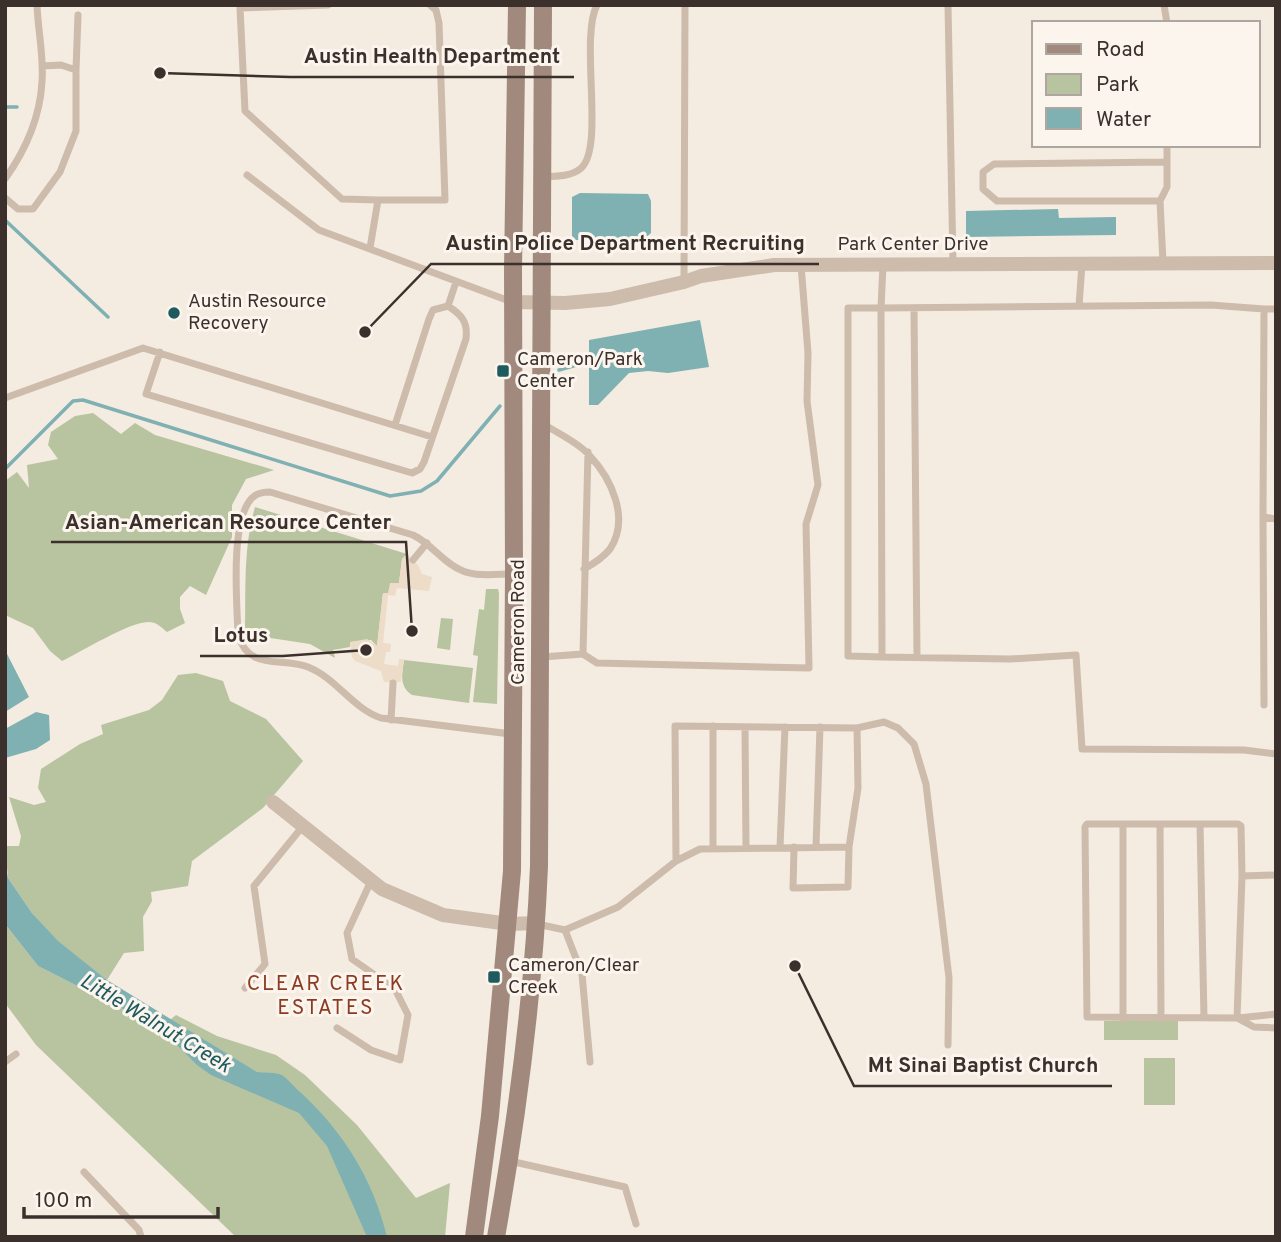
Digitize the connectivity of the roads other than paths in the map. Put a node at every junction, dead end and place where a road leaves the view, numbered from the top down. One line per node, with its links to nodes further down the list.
1 (37, 5): 11 (lane)
2 (328, 5): 9 (lane)
3 (430, 5): 19 (lane)
4 (517, 5): 30 (main road, Cameron Road)
5 (543, 5): 16 (main road, Cameron Road)
6 (597, 5): 16 (lane)
7 (685, 5): 29 (lane)
8 (948, 5): 23 (lane)
9 (255, 6): 19 (lane)
10 (78, 15): 12 (lane)
11 (42, 66): 12 (lane); 17 (lane)
12 (76, 70): 18 (lane)
13 (1167, 147): 14 (lane)
14 (1167, 162): 20 (lane); 20 (lane)
15 (247, 175): 21 (lane)
16 (543, 177): 31 (main road, Cameron Road)
17 (5, 179)
18 (5, 198)
19 (378, 200): 21 (lane)
20 (1160, 201): 25 (lane)
21 (370, 248): 28 (lane)
22 (1276, 263): 25 (street, Park Center Drive)
23 (953, 264): 24 (street, Park Center Drive); 27 (street, Park Center Drive)
24 (1082, 264): 25 (street, Park Center Drive); 33 (lane)
25 (1163, 264)
26 (801, 265): 27 (street, Park Center Drive); 29 (street, Park Center Drive); 50 (lane)
27 (883, 265): 34 (lane)
28 (456, 282): 30 (lane); 32 (lane)
29 (684, 282): 31 (street, Park Center Drive)
30 (513, 302): 31 (street, Park Center Drive); 49 (main road, Cameron Road)
31 (542, 303): 40 (main road, Cameron Road)
32 (448, 306): 41 (lane); 42 (lane)
33 (1079, 306): 35 (lane); 36 (lane)
34 (881, 308): 35 (lane); 52 (lane); 52 (lane)
35 (914, 308): 53 (lane)
36 (1264, 309): 37 (lane); 44 (lane)
37 (1276, 309)
38 (160, 352): 39 (lane); 41 (lane); 42 (lane)
39 (5, 398)
40 (542, 423): 43 (lane); 51 (main road, Cameron Road)
41 (395, 425): 42 (lane)
42 (432, 437)
43 (588, 453): 48 (lane); 48 (lane)
44 (1263, 517): 45 (lane); 55 (lane)
45 (1276, 519)
46 (427, 543): 47 (lane); 49 (lane); 56 (lane)
47 (413, 560)
48 (584, 569): 50 (lane)
49 (514, 574): 62 (main road, Cameron Road)
50 (583, 653): 51 (lane)
51 (540, 657): 79 (main road, Cameron Road)
52 (882, 657): 53 (lane)
53 (917, 657): 63 (lane)
54 (393, 682): 56 (lane)
55 (1264, 705)
56 (391, 720): 62 (lane)
57 (713, 726): 58 (lane); 73 (lane); 75 (lane)
58 (745, 727): 59 (lane); 74 (lane)
59 (785, 727): 60 (lane); 69 (lane)
60 (820, 727): 61 (lane); 71 (lane)
61 (857, 728): 72 (lane); 90 (lane)
62 (514, 734): 80 (main road, Cameron Road)
63 (1276, 754)
64 (273, 802): 68 (street)
65 (1123, 824): 66 (lane); 86 (lane); 86 (lane)
66 (1160, 824): 67 (lane); 87 (lane)
67 (1200, 824): 77 (lane); 84 (lane)
68 (303, 826): 78 (street); 82 (lane)
69 (780, 847): 70 (lane); 74 (lane)
70 (794, 847): 71 (lane); 72 (lane)
71 (816, 847): 72 (lane)
72 (849, 847)
73 (713, 848): 74 (lane); 75 (lane)
74 (746, 848)
75 (676, 861): 81 (lane)
76 (1276, 874): 77 (lane)
77 (1242, 876): 85 (lane)
78 (372, 881): 80 (street); 88 (lane)
79 (537, 923): 80 (street); 81 (lane); 94 (main road, Cameron Road)
80 (509, 924): 98 (main road, Cameron Road)
81 (565, 930): 93 (lane)
82 (245, 988)
83 (1276, 1014): 85 (lane)
84 (1204, 1018): 85 (lane); 87 (lane)
85 (1237, 1018): 89 (lane)
86 (1123, 1019): 87 (lane)
87 (1161, 1019)
88 (337, 1028)
89 (1276, 1028)
90 (948, 1045)
91 (16, 1054): 92 (lane)
92 (5, 1062)
93 (590, 1062)
94 (510, 1161): 96 (lane); 99 (main road, Cameron Road)
95 (83, 1172): 97 (lane)
96 (636, 1224)
97 (141, 1237)
98 (474, 1237)
99 (496, 1237)

